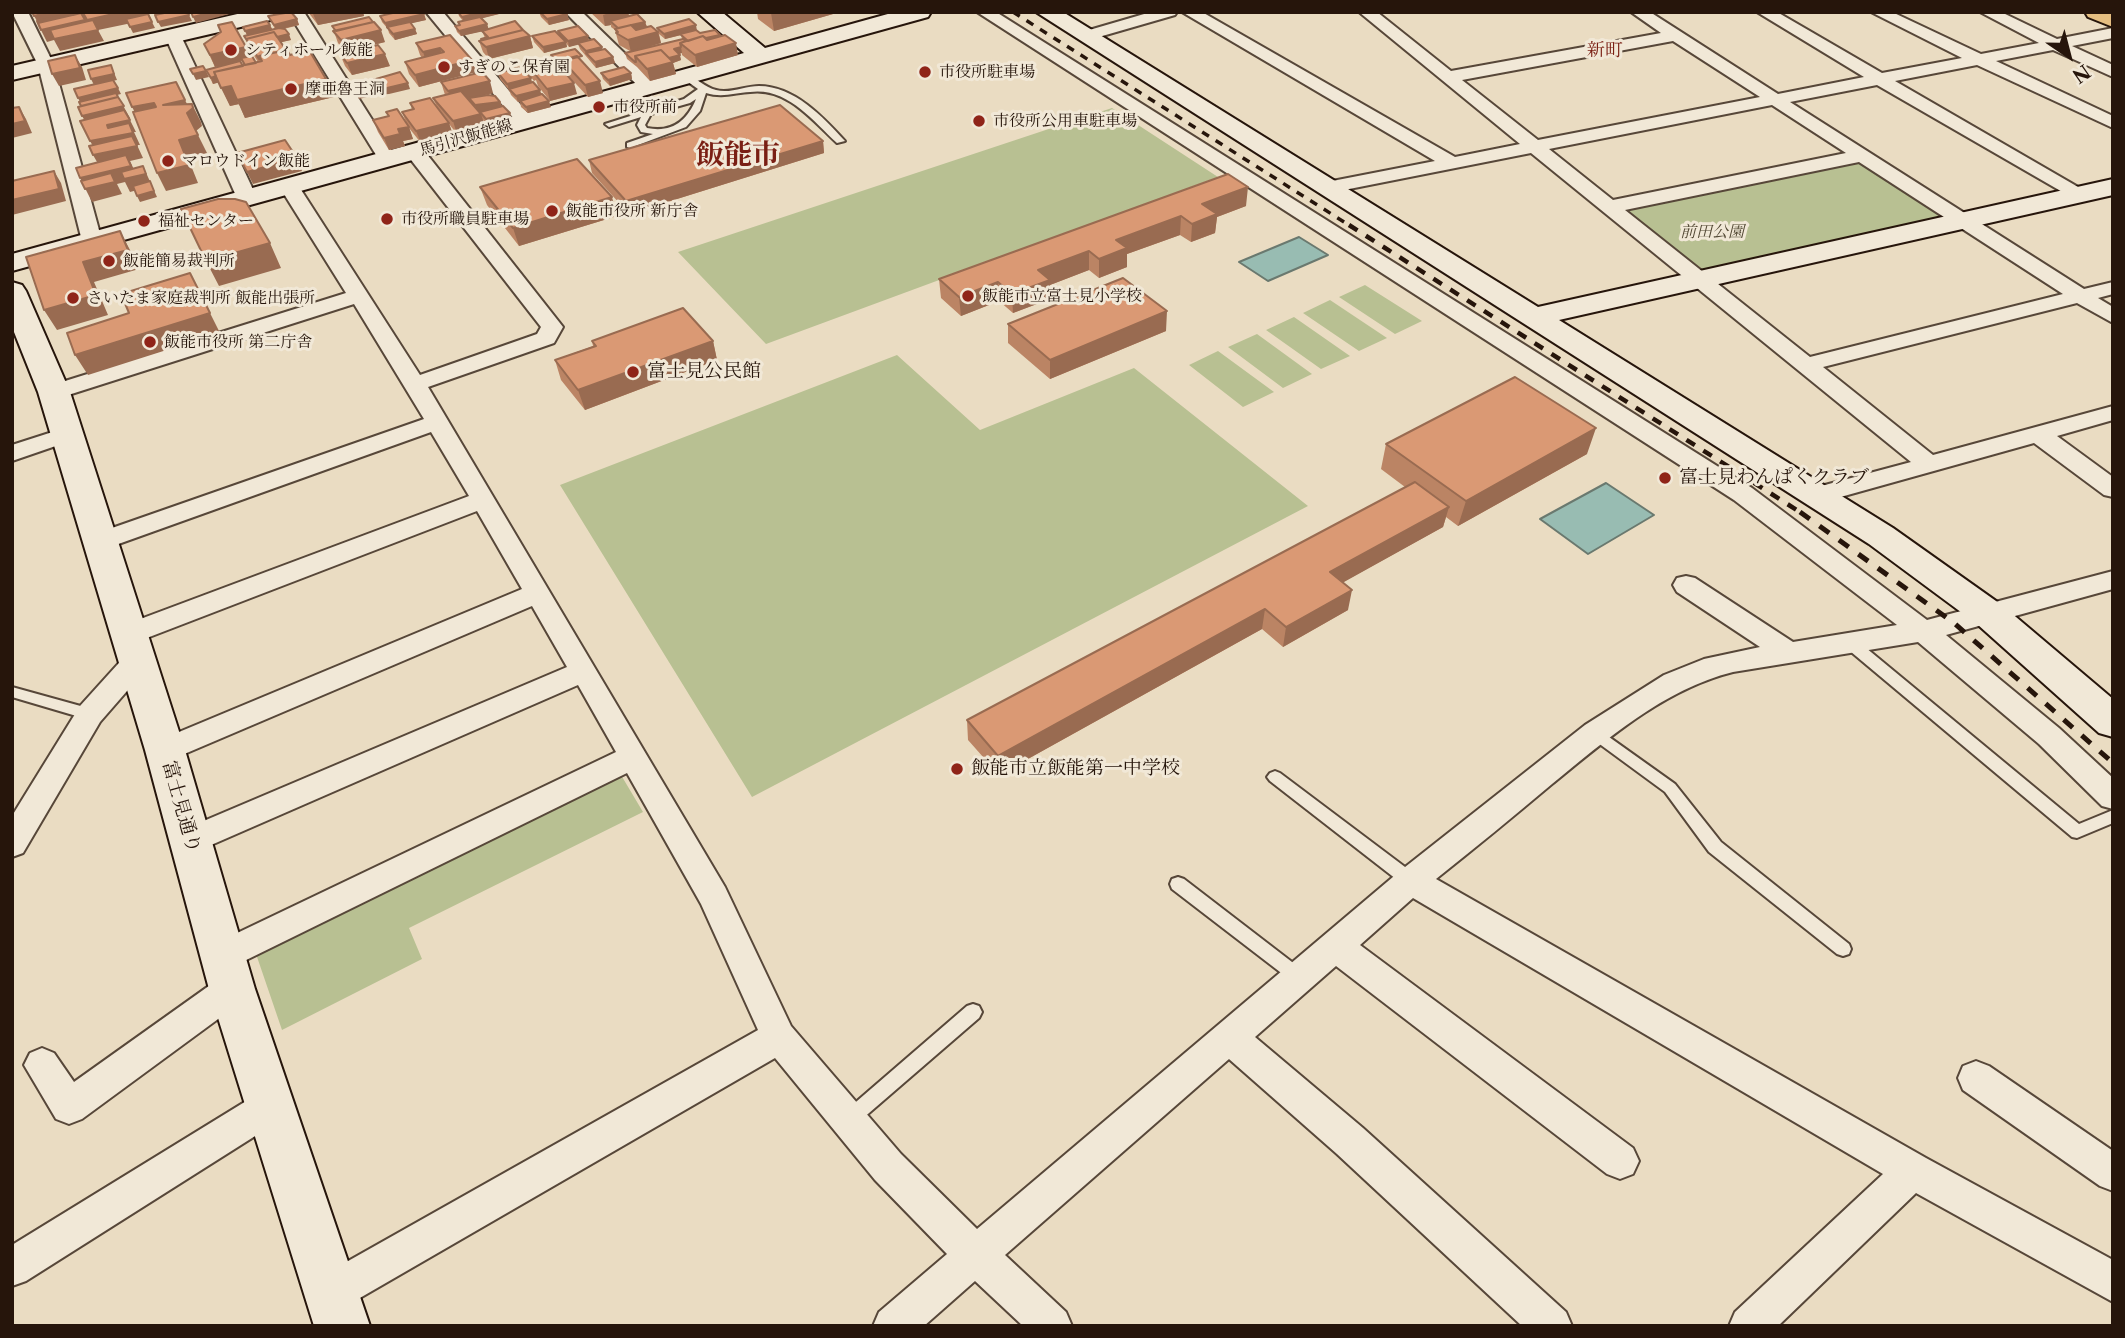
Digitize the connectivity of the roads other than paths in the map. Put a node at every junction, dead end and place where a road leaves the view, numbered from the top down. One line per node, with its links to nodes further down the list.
1 (20, 12): 26 (street)
2 (275, 12): 20 (street)
3 (296, 12): 43 (street)
4 (434, 12): 34 (street)
5 (573, 12): 33 (street)
6 (708, 12): 24 (street)
7 (920, 12): 24 (street, 馬引沢飯能線)
8 (985, 12): 78 (street)
9 (1047, 12): 21 (street)
10 (1169, 12): 21 (street)
11 (1190, 12): 44 (street)
12 (1367, 12): 29 (street)
13 (1639, 12): 22 (street)
14 (1765, 12): 30 (street)
15 (1879, 12): 25 (street)
16 (1988, 12): 23 (street)
17 (2096, 12): 18 (main road)
18 (2113, 20)
19 (2113, 33): 23 (street)
20 (173, 36): 26 (street); 49 (street)
21 (1086, 36): 46 (street)
22 (1673, 36): 29 (street); 32 (street)
23 (2055, 44): 25 (street); 27 (street)
24 (761, 56): 31 (street, 馬引沢飯能線)
25 (1976, 59): 30 (street); 35 (street)
26 (46, 65): 28 (street); 52 (street)
27 (2113, 72)
28 (12, 73)
29 (1448, 77): 40 (street)
30 (1877, 78): 32 (street); 48 (street)
31 (695, 83): 33 (street, 馬引沢飯能線); 37 (lane); 38 (lane)
32 (1770, 98): 40 (street); 42 (street)
33 (649, 99): 34 (street, 馬引沢飯能線); 36 (lane); 37 (lane)
34 (525, 121): 41 (street, 馬引沢飯能線)
35 (2113, 123)
36 (609, 124)
37 (660, 135): 39 (lane)
38 (839, 141)
39 (630, 145)
40 (1532, 145): 44 (street); 50 (street)
41 (415, 152): 43 (street, 馬引沢飯能線); 62 (street)
42 (1861, 156): 50 (street); 51 (street)
43 (388, 159): 45 (street, 馬引沢飯能線)
44 (1449, 161): 46 (street)
45 (289, 186): 49 (street, 馬引沢飯能線); 57 (street)
46 (1328, 187): 59 (street)
47 (2113, 187): 48 (street)
48 (2078, 195): 51 (street)
49 (247, 198): 52 (street, 馬引沢飯能線)
50 (1610, 207): 54 (street)
51 (1962, 221): 54 (street); 58 (street)
52 (92, 241): 53 (street, 馬引沢飯能線)
53 (12, 262)
54 (1700, 280): 59 (street); 61 (street)
55 (2113, 288): 58 (street)
56 (12, 291): 63 (street, 富士見通り)
57 (358, 296): 62 (street); 63 (street)
58 (2080, 296): 60 (street); 61 (street)
59 (1535, 317): 71 (street)
60 (2113, 317)
61 (1806, 365): 69 (street)
62 (415, 384): 65 (street)
63 (54, 392): 66 (street, 富士見通り)
64 (2113, 413): 67 (street)
65 (437, 422): 72 (street); 73 (street)
66 (68, 434): 68 (street); 73 (street, 富士見通り)
67 (2038, 434): 69 (street); 70 (street)
68 (12, 453)
69 (1929, 464): 71 (street)
70 (2113, 489)
71 (1819, 495): 77 (street)
72 (483, 500): 76 (street); 80 (street)
73 (101, 541): 80 (street, 富士見通り)
74 (2113, 580): 77 (street)
75 (1686, 585): 81 (street)
76 (538, 593): 82 (street); 87 (street)
77 (1990, 615): 78 (street); 85 (street)
78 (1923, 631): 79 (street); 90 (street)
79 (1849, 642): 81 (street); 91 (lane)
80 (133, 648): 84 (street); 87 (street, 富士見通り)
81 (1788, 652): 86 (street)
82 (584, 671): 88 (street); 92 (street)
83 (12, 692): 84 (lane)
84 (90, 714): 93 (street)
85 (2113, 722)
86 (1595, 733): 94 (street); 97 (lane)
87 (165, 750): 92 (street, 富士見通り)
88 (632, 757): 98 (street); 101 (street)
89 (1275, 777): 94 (lane)
90 (2113, 797)
91 (2113, 816)
92 (191, 840): 98 (street, 富士見通り)
93 (12, 844)
94 (1411, 881): 96 (street); 108 (street)
95 (1178, 884): 99 (lane)
96 (1335, 946): 99 (street); 107 (street)
97 (1843, 949)
98 (227, 972): 103 (street); 105 (street, 富士見通り)
99 (1299, 977): 102 (street)
100 (973, 1012): 106 (lane)
101 (779, 1037): 106 (street); 113 (street)
102 (1229, 1037): 110 (street); 116 (street)
103 (42, 1065)
104 (1976, 1078): 109 (street)
105 (269, 1107): 111 (street); 113 (street, 富士見通り)
106 (848, 1120): 110 (street)
107 (1620, 1161)
108 (1913, 1171): 112 (street); 117 (street)
109 (2113, 1172)
110 (974, 1254): 114 (street); 115 (street)
111 (12, 1267)
112 (2113, 1282)
113 (332, 1314)
114 (893, 1326)
115 (1052, 1326)
116 (1552, 1326)
117 (1749, 1326)

